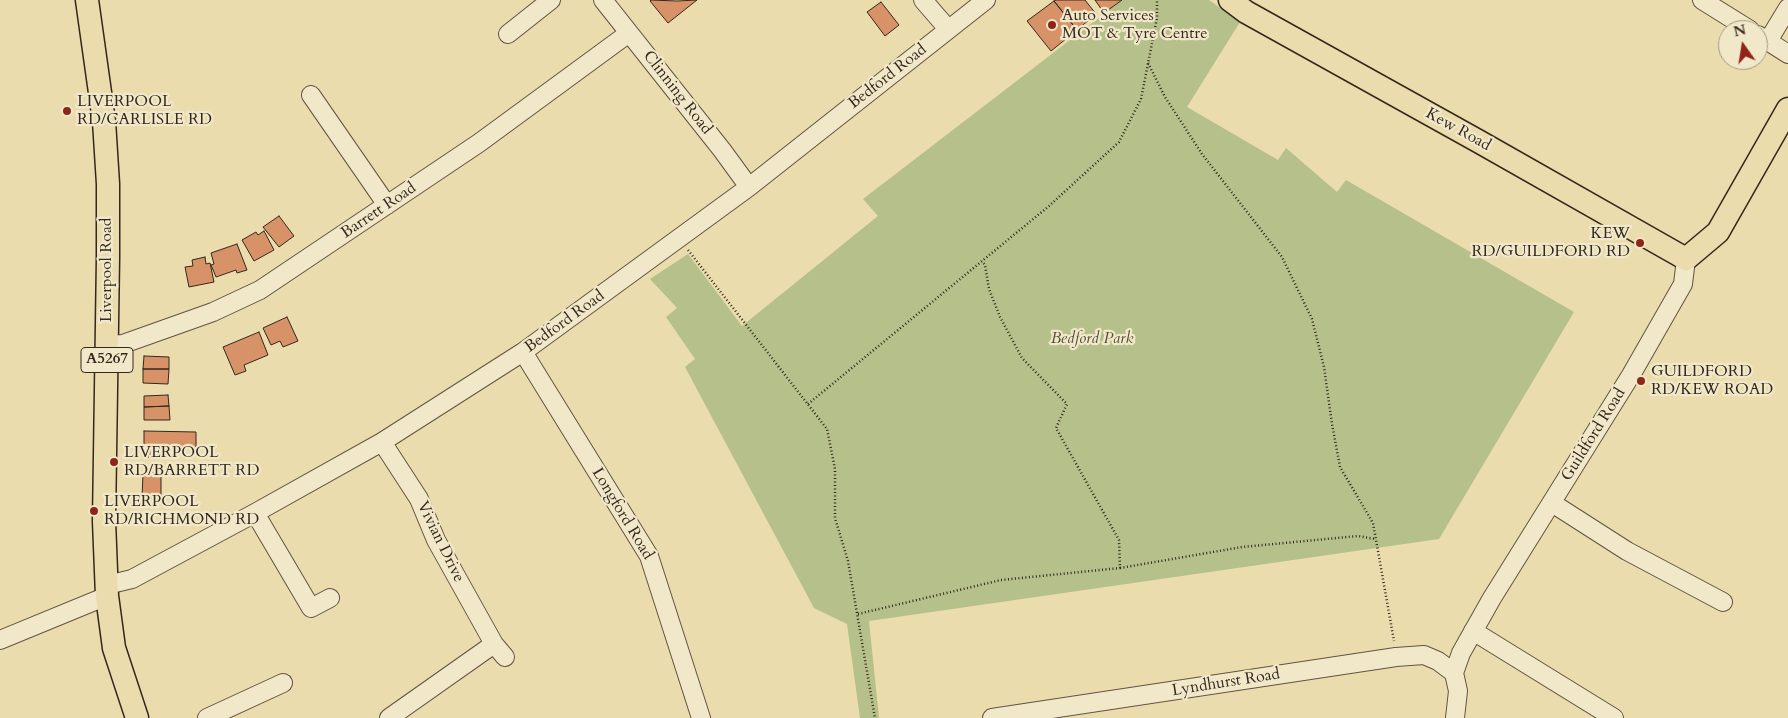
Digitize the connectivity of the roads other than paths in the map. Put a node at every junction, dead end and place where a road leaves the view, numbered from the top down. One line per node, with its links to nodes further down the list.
1 (88, 0): 21 (main road, Liverpool Road / A5267)
2 (551, 0): 13 (street)
3 (603, 0): 12 (street, Clinning Road)
4 (923, 0): 10 (street)
5 (986, 0): 10 (street, Bedford Road)
6 (1230, 0): 20 (main road, Kew Road)
7 (1702, 0): 9 (street)
8 (1788, 8): 11 (street)
9 (1734, 20)
10 (948, 30): 18 (street, Bedford Road)
11 (1768, 32)
12 (628, 33): 18 (street, Clinning Road); 19 (street, Barrett Road)
13 (508, 34)
14 (1768, 41): 15 (street)
15 (1788, 54)
16 (311, 95): 19 (street)
17 (1788, 109): 20 (main road)
18 (749, 187): 22 (street, Bedford Road)
19 (386, 205): 21 (street, Barrett Road)
20 (1686, 260): 24 (street, Guildford Road)
21 (107, 345): 26 (main road, Liverpool Road / A5267)
22 (523, 352): 23 (street, Bedford Road); 36 (street, Longford Road)
23 (382, 442): 25 (street, Bedford Road); 35 (street, Vivian Drive)
24 (1552, 503): 28 (street); 29 (street, Guildford Road)
25 (255, 513): 26 (street, Bedford Road); 27 (street)
26 (107, 591): 30 (street, Bedford Road); 33 (main road, Liverpool Road / A5267)
27 (330, 598)
28 (1723, 602)
29 (1474, 631): 31 (street, Guildford Road); 39 (street)
30 (0, 640)
31 (1454, 672): 37 (street, Lyndhurst Road); 38 (street)
32 (283, 683): 34 (street)
33 (137, 718)
34 (207, 718)
35 (389, 718)
36 (701, 718)
37 (992, 718)
38 (1455, 718)
39 (1614, 718)

